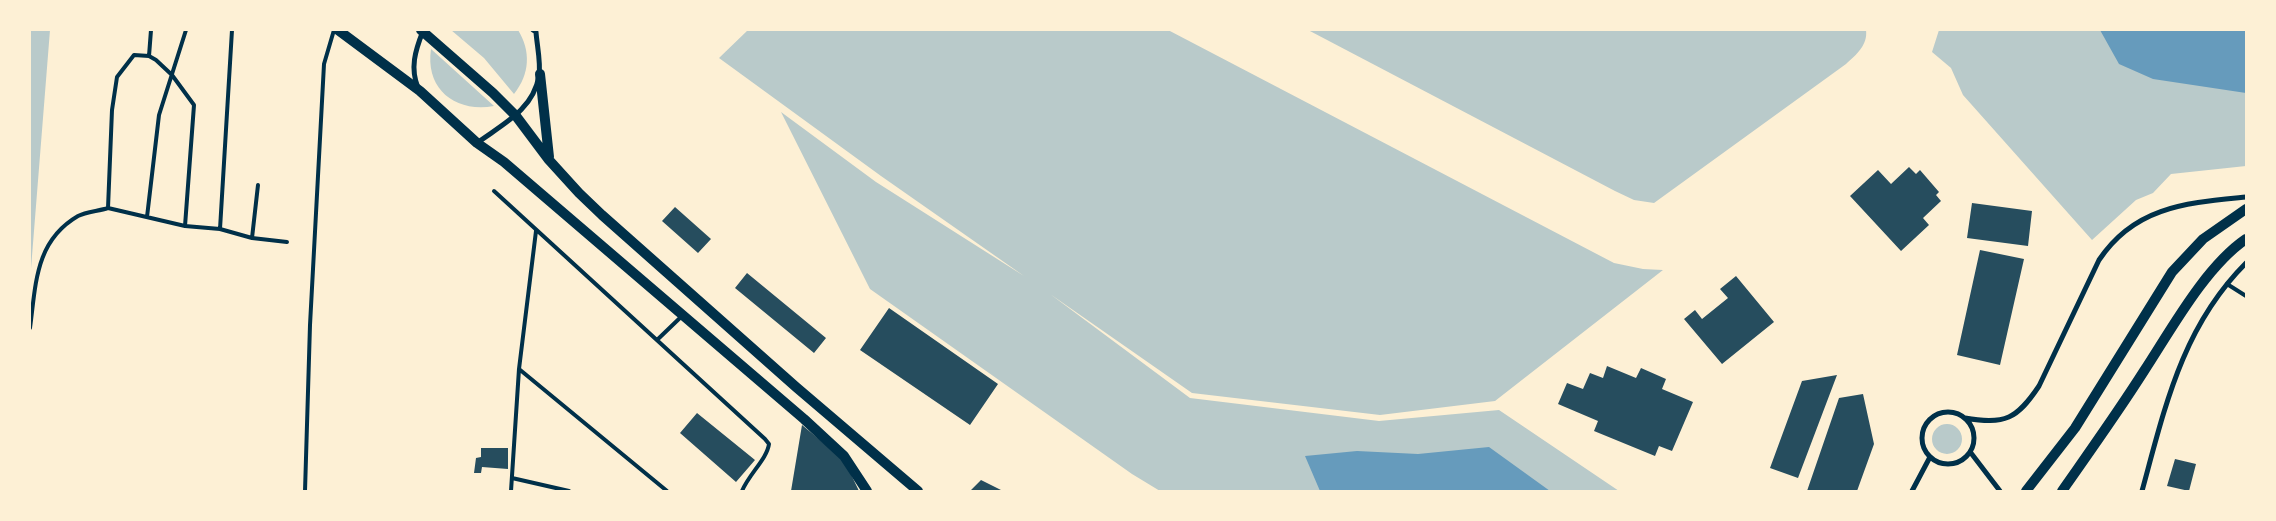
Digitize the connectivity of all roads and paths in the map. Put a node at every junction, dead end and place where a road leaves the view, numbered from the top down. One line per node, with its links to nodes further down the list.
1 (151, 30): 8 (lane)
2 (186, 30): 10 (lane)
3 (232, 30): 22 (lane)
4 (334, 30): 38 (lane)
5 (338, 30): 11 (main road)
6 (534, 30): 9 (street)
7 (422, 31): 11 (street); 12 (main road)
8 (149, 56): 10 (lane); 18 (lane)
9 (540, 74): 12 (street); 14 (main road)
10 (172, 75): 20 (lane); 21 (lane)
11 (420, 91): 13 (main road)
12 (516, 116): 13 (street); 14 (main road)
13 (477, 143): 30 (main road)
14 (549, 160): 44 (main road)
15 (258, 185): 24 (lane)
16 (494, 191): 23 (lane)
17 (2246, 197): 34 (street)
18 (108, 208): 20 (lane); 31 (lane)
19 (2246, 209): 47 (main road)
20 (147, 217): 21 (lane)
21 (185, 226): 22 (lane)
22 (220, 229): 24 (lane)
23 (536, 231): 32 (lane); 33 (lane)
24 (252, 238): 26 (lane)
25 (2246, 238): 48 (main road)
26 (287, 242)
27 (2246, 263): 28 (street)
28 (2225, 284): 29 (lane); 49 (street)
29 (2246, 296)
30 (682, 316): 32 (lane); 43 (main road)
31 (30, 328)
32 (657, 340): 42 (lane)
33 (519, 369): 37 (lane); 41 (lane)
34 (1965, 418): 35 (street); 36 (street)
35 (1970, 453): 36 (street); 46 (street)
36 (1930, 457): 45 (street)
37 (512, 478): 39 (lane); 40 (lane)
38 (305, 491)
39 (511, 491)
40 (569, 491)
41 (667, 491)
42 (742, 491)
43 (867, 491)
44 (918, 491)
45 (1912, 491)
46 (2000, 491)
47 (2026, 491)
48 (2062, 491)
49 (2142, 491)

